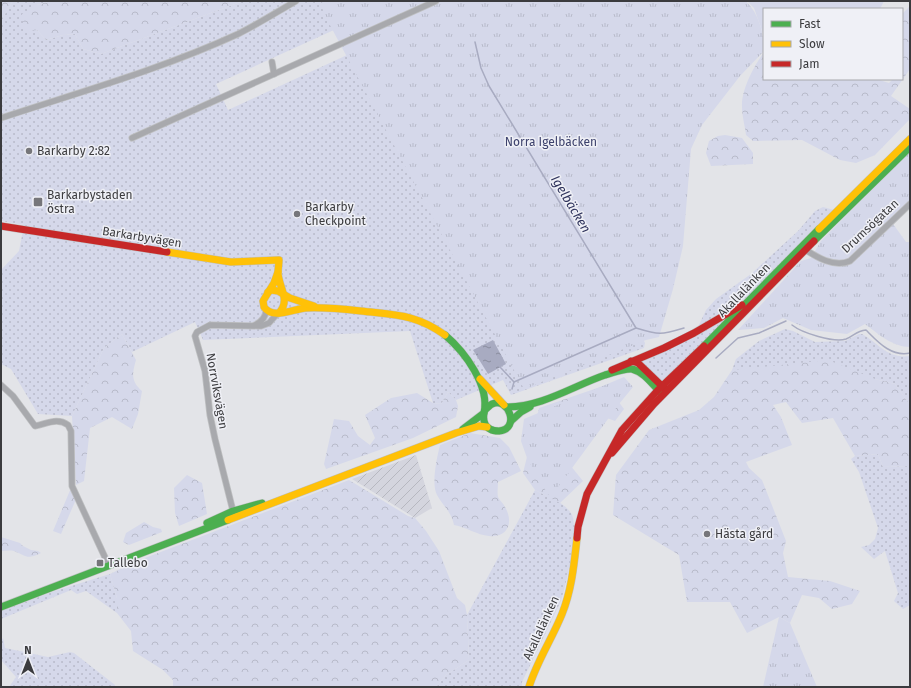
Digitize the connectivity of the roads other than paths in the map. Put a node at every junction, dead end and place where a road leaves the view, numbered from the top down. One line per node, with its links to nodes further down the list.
1 (296, 1): 5 (street)
2 (436, 1): 4 (street)
3 (272, 62): 4 (street)
4 (274, 74): 6 (street)
5 (1, 118)
6 (132, 138)
7 (910, 139): 11 (street, Akallalänken)
8 (910, 147): 11 (street, Akallalänken)
9 (910, 204): 11 (street, Drumsögatan)
10 (1, 226): 12 (street, Barkarbyvägen)
11 (803, 248): 16 (street, Akallalänken); 25 (street, Akallalänken)
12 (279, 260): 13 (street, Norrviksvägen)
13 (278, 272): 14 (street, Norrviksvägen); 15 (street, Norrviksvägen)
14 (267, 292): 15 (street, Norrviksvägen); 18 (street, Norrviksvägen)
15 (284, 295): 17 (street, Norrviksvägen); 19 (street, Norrviksvägen)
16 (749, 301): 21 (street); 25 (street, Akallalänken)
17 (318, 307): 19 (street, Norrviksvägen); 22 (street, Norrviksvägen)
18 (266, 310): 19 (street); 20 (street)
19 (277, 314): 20 (street, Norrviksvägen)
20 (255, 325): 34 (street, Norrviksvägen)
21 (631, 361): 23 (street); 25 (street)
22 (478, 376): 27 (street, Norrviksvägen); 28 (street, Norrviksvägen)
23 (598, 378): 25 (street); 26 (street)
24 (1, 385): 37 (street)
25 (662, 391): 39 (street, Akallalänken)
26 (535, 403): 27 (street); 29 (street)
27 (506, 406): 28 (street); 29 (street)
28 (484, 411): 30 (street); 31 (street)
29 (511, 421): 30 (street)
30 (487, 427): 31 (street)
31 (456, 433): 32 (street)
32 (315, 487): 33 (street); 34 (street)
33 (273, 504): 34 (street); 35 (street)
34 (234, 514): 35 (street); 36 (street)
35 (204, 529): 36 (street)
36 (154, 549): 37 (street)
37 (109, 566): 38 (street)
38 (1, 607)
39 (529, 687)

